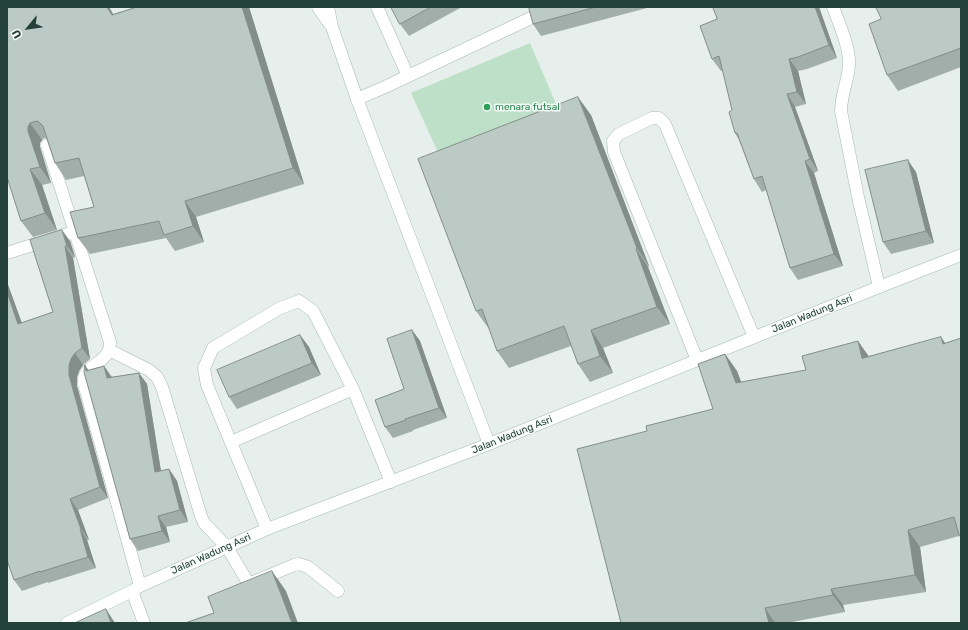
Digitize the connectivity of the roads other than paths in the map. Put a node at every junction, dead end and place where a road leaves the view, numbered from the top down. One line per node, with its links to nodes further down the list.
1 (318, 7): 6 (street)
2 (328, 7): 6 (street)
3 (377, 7): 7 (street)
4 (833, 7): 13 (street)
5 (531, 18): 7 (street)
6 (332, 27): 8 (street)
7 (408, 76): 8 (street)
8 (357, 99): 19 (street)
9 (47, 145): 10 (street)
10 (74, 232): 11 (street); 15 (street)
11 (7, 253)
12 (961, 255): 13 (street, Jalan Wadung Asri)
13 (879, 287): 14 (street, Jalan Wadung Asri)
14 (754, 337): 16 (street, Jalan Wadung Asri); 16 (street)
15 (109, 350): 22 (street); 23 (street)
16 (697, 360): 19 (street, Jalan Wadung Asri)
17 (353, 389): 18 (street); 18 (street); 20 (street)
18 (231, 442): 21 (street)
19 (489, 444): 20 (street, Jalan Wadung Asri)
20 (391, 482): 21 (street, Jalan Wadung Asri)
21 (267, 529): 22 (street, Jalan Wadung Asri)
22 (226, 547): 23 (street, Jalan Wadung Asri); 24 (street)
23 (136, 588): 25 (street, Jalan Wadung Asri); 26 (street)
24 (338, 591)
25 (67, 623)
26 (144, 623)

